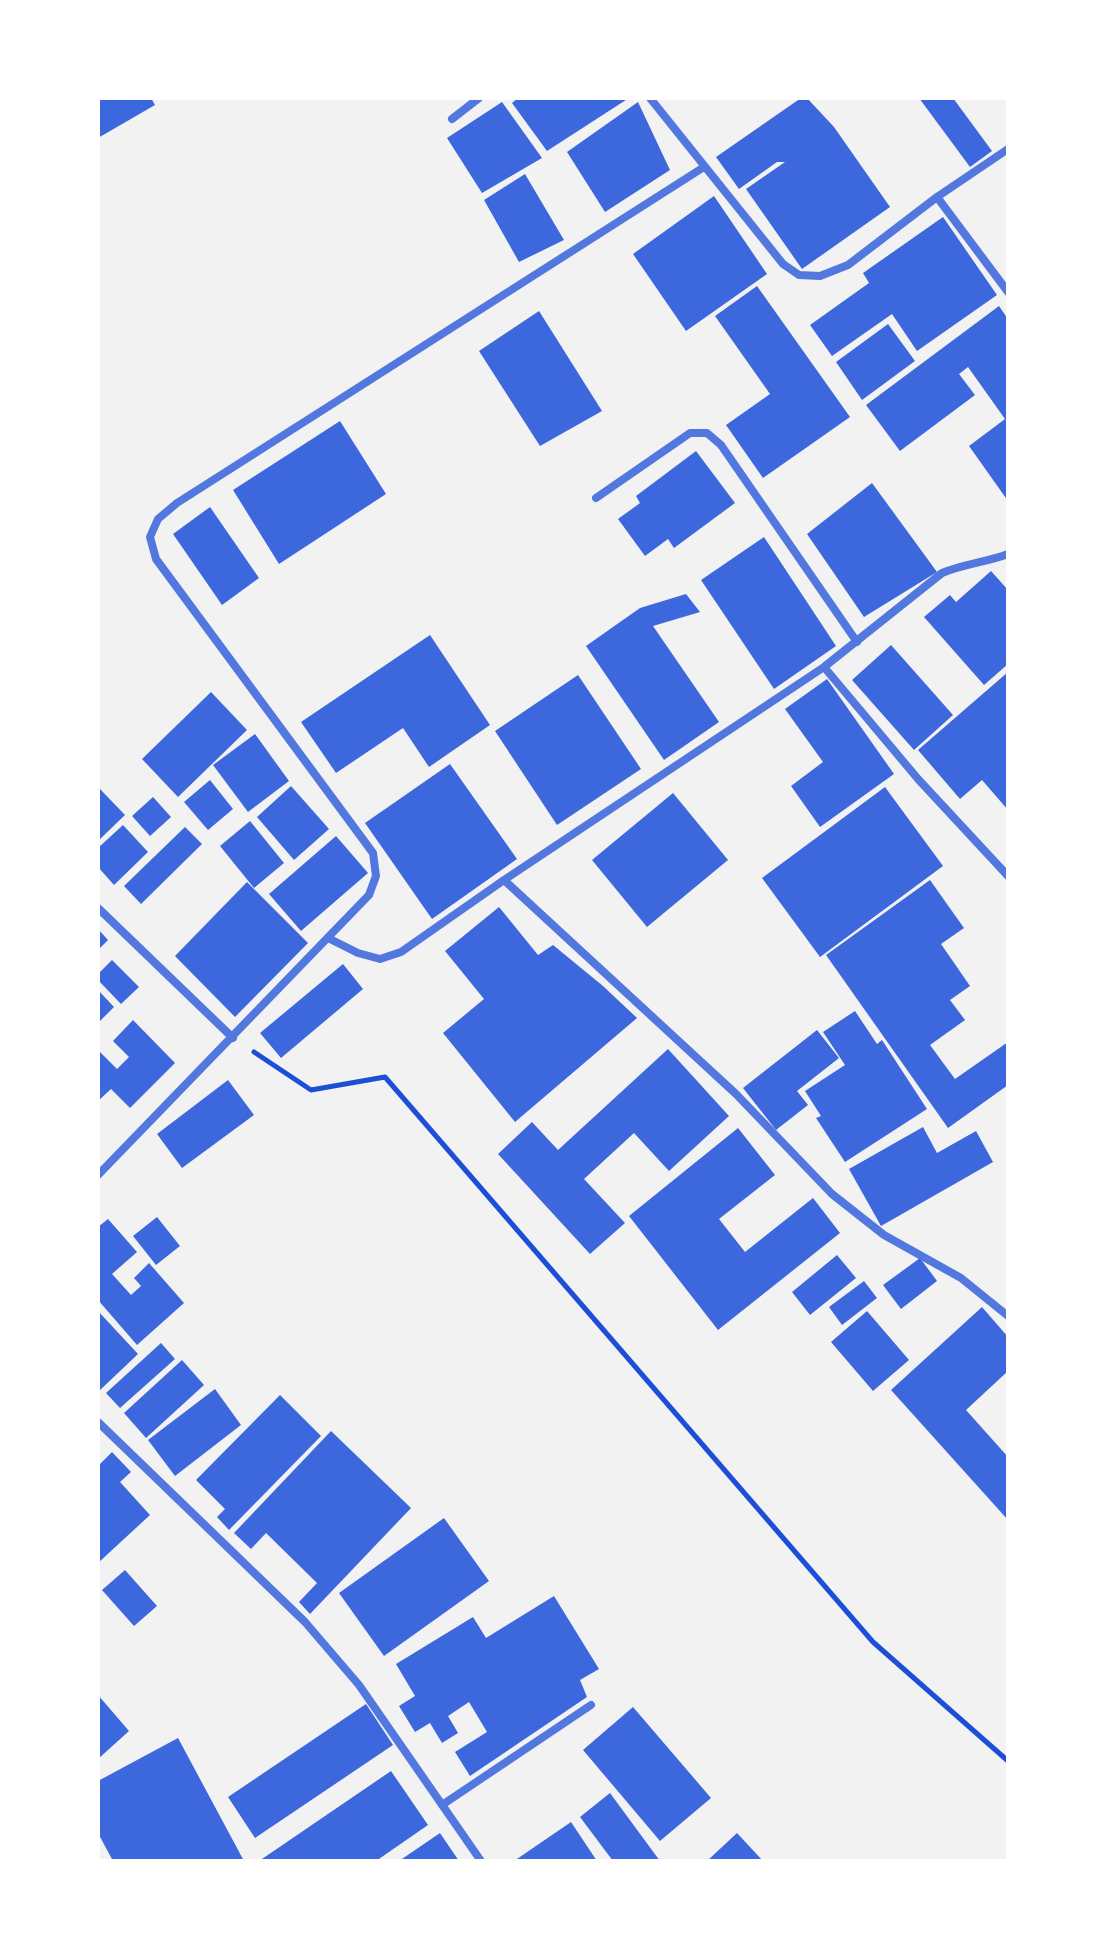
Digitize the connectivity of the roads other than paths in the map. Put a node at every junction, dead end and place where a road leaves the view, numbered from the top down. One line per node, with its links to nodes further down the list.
1 (479, 98): 3 (street)
2 (650, 98): 5 (street)
3 (452, 119)
4 (1008, 149): 6 (street)
5 (704, 167): 6 (street); 15 (street)
6 (937, 197): 7 (street)
7 (1008, 292)
8 (596, 498): 10 (street)
9 (1008, 554): 10 (street)
10 (857, 642): 11 (street)
11 (824, 667): 12 (street); 13 (street)
12 (1008, 876)
13 (504, 880): 15 (street); 18 (street)
14 (98, 908): 16 (street)
15 (328, 938): 16 (street)
16 (233, 1038): 17 (street)
17 (98, 1175)
18 (1008, 1316)
19 (98, 1422): 21 (street)
20 (591, 1705): 21 (street)
21 (442, 1805): 22 (street)
22 (481, 1861)

